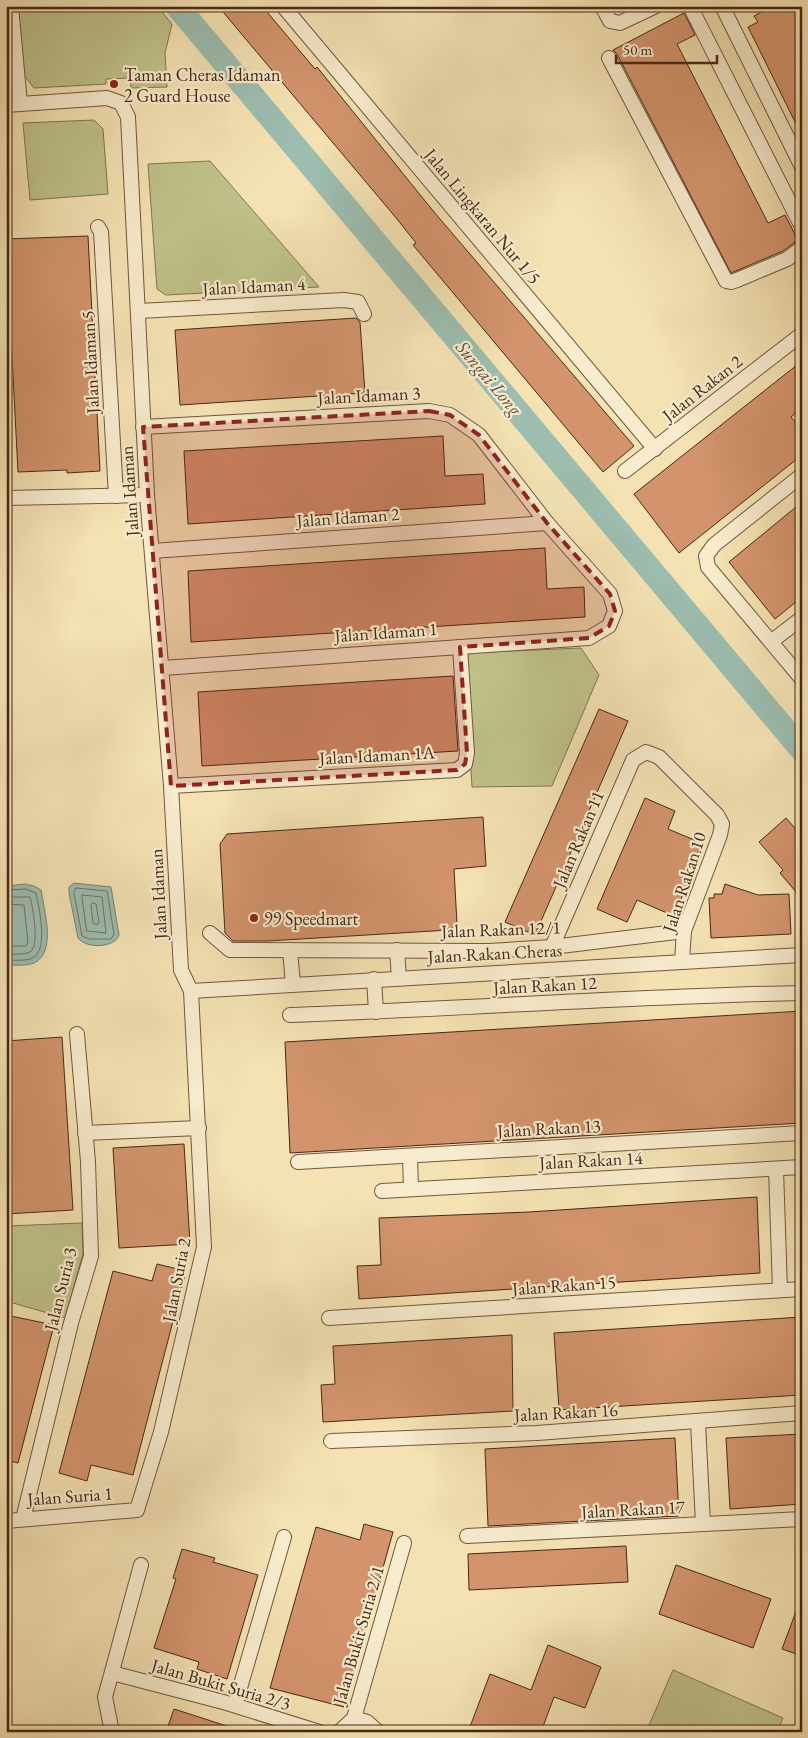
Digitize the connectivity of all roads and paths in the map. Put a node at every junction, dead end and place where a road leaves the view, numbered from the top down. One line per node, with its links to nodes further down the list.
1 (11, 6): 8 (street)
2 (283, 6): 17 (street, Jalan Lingkaran Nur 1/5)
3 (602, 6): 4 (street)
4 (656, 6)
5 (690, 6): 11 (street)
6 (726, 8): 9 (street)
7 (609, 58): 12 (street)
8 (13, 105): 13 (street, Jalan Idaman)
9 (802, 166)
10 (98, 227): 21 (street, Jalan Idaman 5)
11 (802, 227)
12 (802, 248)
13 (139, 311): 14 (street, Jalan Idaman 4); 16 (street, Jalan Idaman)
14 (364, 314)
15 (802, 334): 17 (street, Jalan Rakan 2)
16 (143, 427): 20 (street, Jalan Idaman); 23 (street, Jalan Idaman 3)
17 (655, 449): 18 (street, Jalan Rakan 2)
18 (625, 471)
19 (802, 475): 27 (street)
20 (147, 495): 21 (street); 24 (street, Jalan Idaman)
21 (116, 496): 22 (street)
22 (6, 498)
23 (547, 523): 24 (street, Jalan Idaman 2); 26 (street, Jalan Idaman 3)
24 (152, 551): 29 (street, Jalan Idaman)
25 (802, 618): 27 (street)
26 (609, 626): 28 (street, Jalan Idaman 1)
27 (772, 641): 30 (street)
28 (460, 647): 29 (street, Jalan Idaman 1); 32 (street, Jalan Idaman 1A)
29 (162, 668): 32 (street, Jalan Idaman)
30 (802, 679)
31 (646, 752): 33 (street, Jalan Rakan 10); 35 (street, Jalan Rakan 11)
32 (171, 786): 43 (street, Jalan Idaman)
33 (684, 931): 35 (street, Jalan Rakan 12/1); 39 (street, Jalan Rakan 10)
34 (210, 933): 36 (street, Jalan Rakan 12/1)
35 (552, 947): 37 (street, Jalan Rakan 12/1)
36 (290, 950): 37 (street, Jalan Rakan 12/1); 42 (street)
37 (397, 950): 40 (street)
38 (802, 955): 39 (street, Jalan Rakan Cheras)
39 (682, 961): 40 (street, Jalan Rakan Cheras)
40 (399, 978): 41 (street, Jalan Rakan Cheras)
41 (374, 979): 42 (street, Jalan Rakan Cheras); 45 (street)
42 (293, 984): 43 (street, Jalan Rakan Cheras)
43 (191, 991): 48 (street, Jalan Suria 2)
44 (802, 993): 45 (street, Jalan Rakan 12)
45 (376, 1012): 46 (street, Jalan Rakan 12)
46 (290, 1015)
47 (77, 1034): 49 (street, Jalan Suria 3)
48 (199, 1128): 49 (street); 63 (street, Jalan Suria 2)
49 (85, 1133): 64 (street, Jalan Suria 3)
50 (802, 1133): 51 (street, Jalan Rakan 13)
51 (410, 1156): 52 (street, Jalan Rakan 13); 55 (street)
52 (298, 1162)
53 (802, 1167): 54 (street, Jalan Rakan 14)
54 (776, 1168): 55 (street, Jalan Rakan 14); 58 (street)
55 (411, 1189): 56 (street, Jalan Rakan 14)
56 (382, 1191)
57 (802, 1289): 58 (street, Jalan Rakan 15)
58 (780, 1290): 59 (street, Jalan Rakan 15)
59 (329, 1318)
60 (802, 1413): 61 (street, Jalan Rakan 16)
61 (698, 1422): 62 (street, Jalan Rakan 16); 67 (street)
62 (331, 1440)
63 (137, 1510): 64 (street, Jalan Suria 1)
64 (23, 1519): 66 (street, Jalan Suria 1)
65 (802, 1519): 67 (street, Jalan Rakan 17)
66 (6, 1520)
67 (703, 1524): 68 (street, Jalan Rakan 17)
68 (467, 1536)
69 (284, 1537): 73 (street)
70 (404, 1543): 74 (street, Jalan Bukit Suria 2/1)
71 (141, 1565): 72 (street)
72 (112, 1673): 73 (street, Jalan Bukit Suria 2/3); 75 (street)
73 (235, 1705): 76 (street, Jalan Bukit Suria 2/3)
74 (354, 1718): 77 (street, Jalan Bukit Suria 2/1); 78 (street)
75 (112, 1732)
76 (319, 1732)
77 (339, 1732)
78 (378, 1732)

